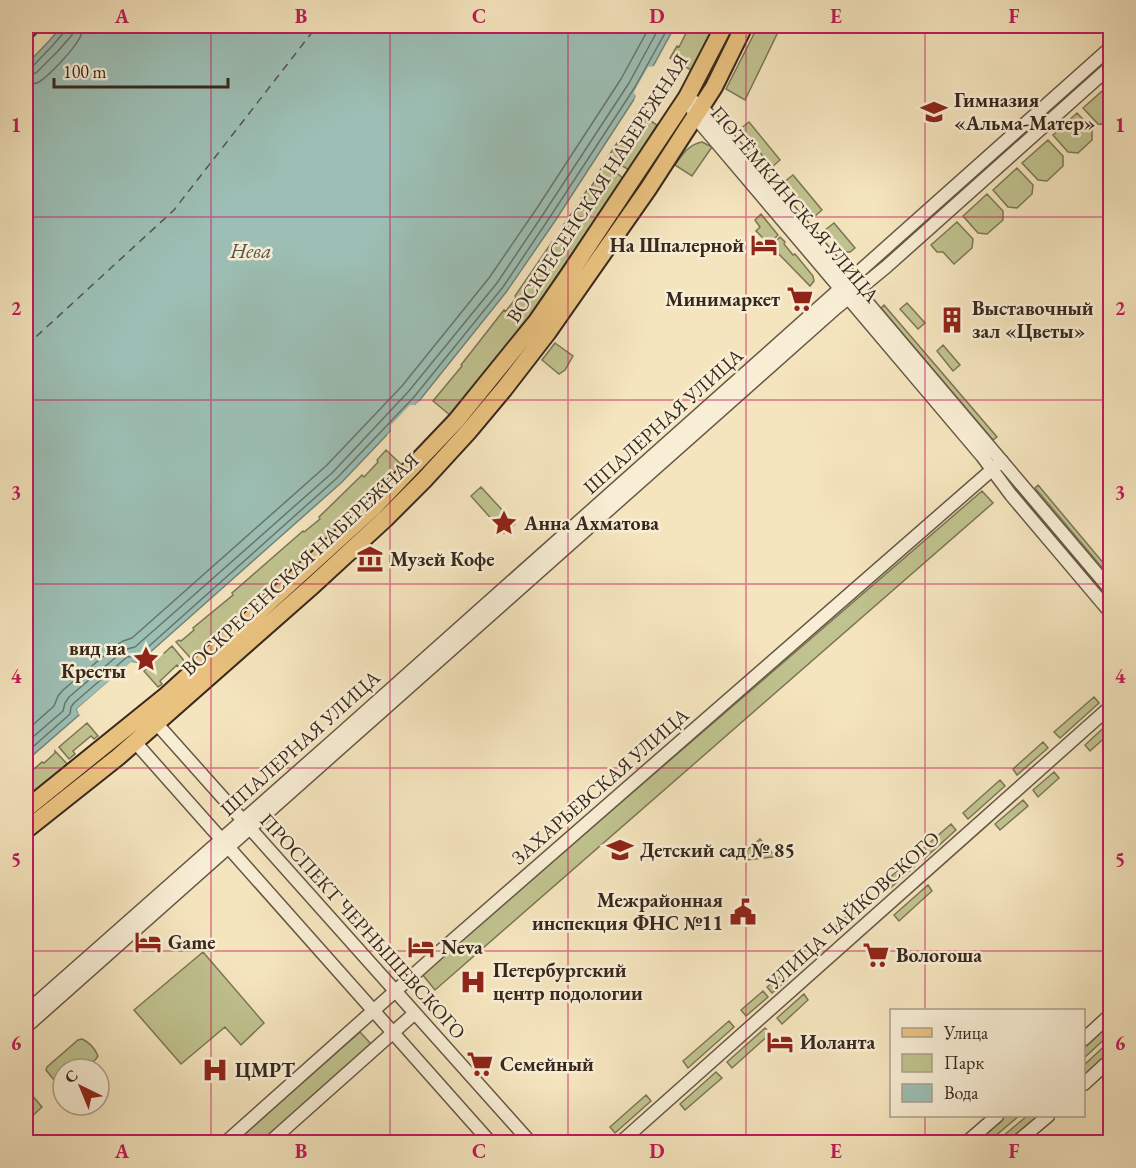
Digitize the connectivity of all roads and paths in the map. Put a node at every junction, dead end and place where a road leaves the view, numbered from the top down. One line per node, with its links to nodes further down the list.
1 (31, 26): 4 (main road)
2 (724, 26): 7 (main road, ВОСКРЕСЕНСКАЯ НАБЕРЕЖНАЯ)
3 (744, 26): 8 (main road, ВОСКРЕСЕНСКАЯ НАБЕРЕЖНАЯ)
4 (26, 31)
5 (1110, 48): 9 (street, ШПАЛЕРНАЯ УЛИЦА)
6 (1110, 67): 9 (street, ШПАЛЕРНАЯ УЛИЦА)
7 (687, 97): 8 (street, ПОТЁМКИНСКАЯ УЛИЦА); 15 (main road, ВОСКРЕСЕНСКАЯ НАБЕРЕЖНАЯ)
8 (698, 111): 9 (street, ПОТЁМКИНСКАЯ УЛИЦА); 16 (main road, ВОСКРЕСЕНСКАЯ НАБЕРЕЖНАЯ)
9 (849, 290): 10 (street, ПОТЁМКИНСКАЯ УЛИЦА); 11 (street, ПОТЁМКИНСКАЯ УЛИЦА); 19 (street, ШПАЛЕРНАЯ УЛИЦА)
10 (1002, 461): 11 (street, ЗАХАРЬЕВСКАЯ УЛИЦА); 12 (street, ПОТЁМКИНСКАЯ УЛИЦА)
11 (992, 470): 13 (street, ПОТЁМКИНСКАЯ УЛИЦА); 22 (street, ЗАХАРЬЕВСКАЯ УЛИЦА)
12 (1110, 589)
13 (1110, 612)
14 (1110, 707): 38 (street, УЛИЦА ЧАЙКОВСКОГО)
15 (136, 721): 16 (street); 18 (main road, ВОСКРЕСЕНСКАЯ НАБЕРЕЖНАЯ)
16 (157, 724): 17 (main road, ВОСКРЕСЕНСКАЯ НАБЕРЕЖНАЯ); 19 (street, ПРОСПЕКТ ЧЕРНЫШЕВСКОГО)
17 (135, 742): 20 (main road, ВОСКРЕСЕНСКАЯ НАБЕРЕЖНАЯ); 21 (street)
18 (26, 809)
19 (246, 825): 21 (street, ШПАЛЕРНАЯ УЛИЦА); 22 (street, ПРОСПЕКТ ЧЕРНЫШЕВСКОГО)
20 (26, 830)
21 (225, 843): 23 (street); 24 (street, ШПАЛЕРНАЯ УЛИЦА); 27 (street, ШПАЛЕРНАЯ УЛИЦА)
22 (395, 991): 23 (street, ЗАХАРЬЕВСКАЯ УЛИЦА); 25 (street, ПРОСПЕКТ ЧЕРНЫШЕВСКОГО)
23 (374, 1011): 28 (street); 34 (street, ЗАХАРЬЕВСКАЯ УЛИЦА)
24 (26, 1012)
25 (415, 1013): 28 (street); 37 (street, ПРОСПЕКТ ЧЕРНЫШЕВСКОГО)
26 (1110, 1015): 29 (street)
27 (26, 1027)
28 (393, 1033): 35 (street); 36 (street)
29 (1085, 1037)
30 (1110, 1060): 31 (street)
31 (1085, 1082)
32 (996, 1117): 39 (street)
33 (1047, 1117): 40 (street)
34 (226, 1143)
35 (270, 1143)
36 (490, 1143)
37 (530, 1143)
38 (621, 1143)
39 (967, 1143)
40 (1017, 1143)

